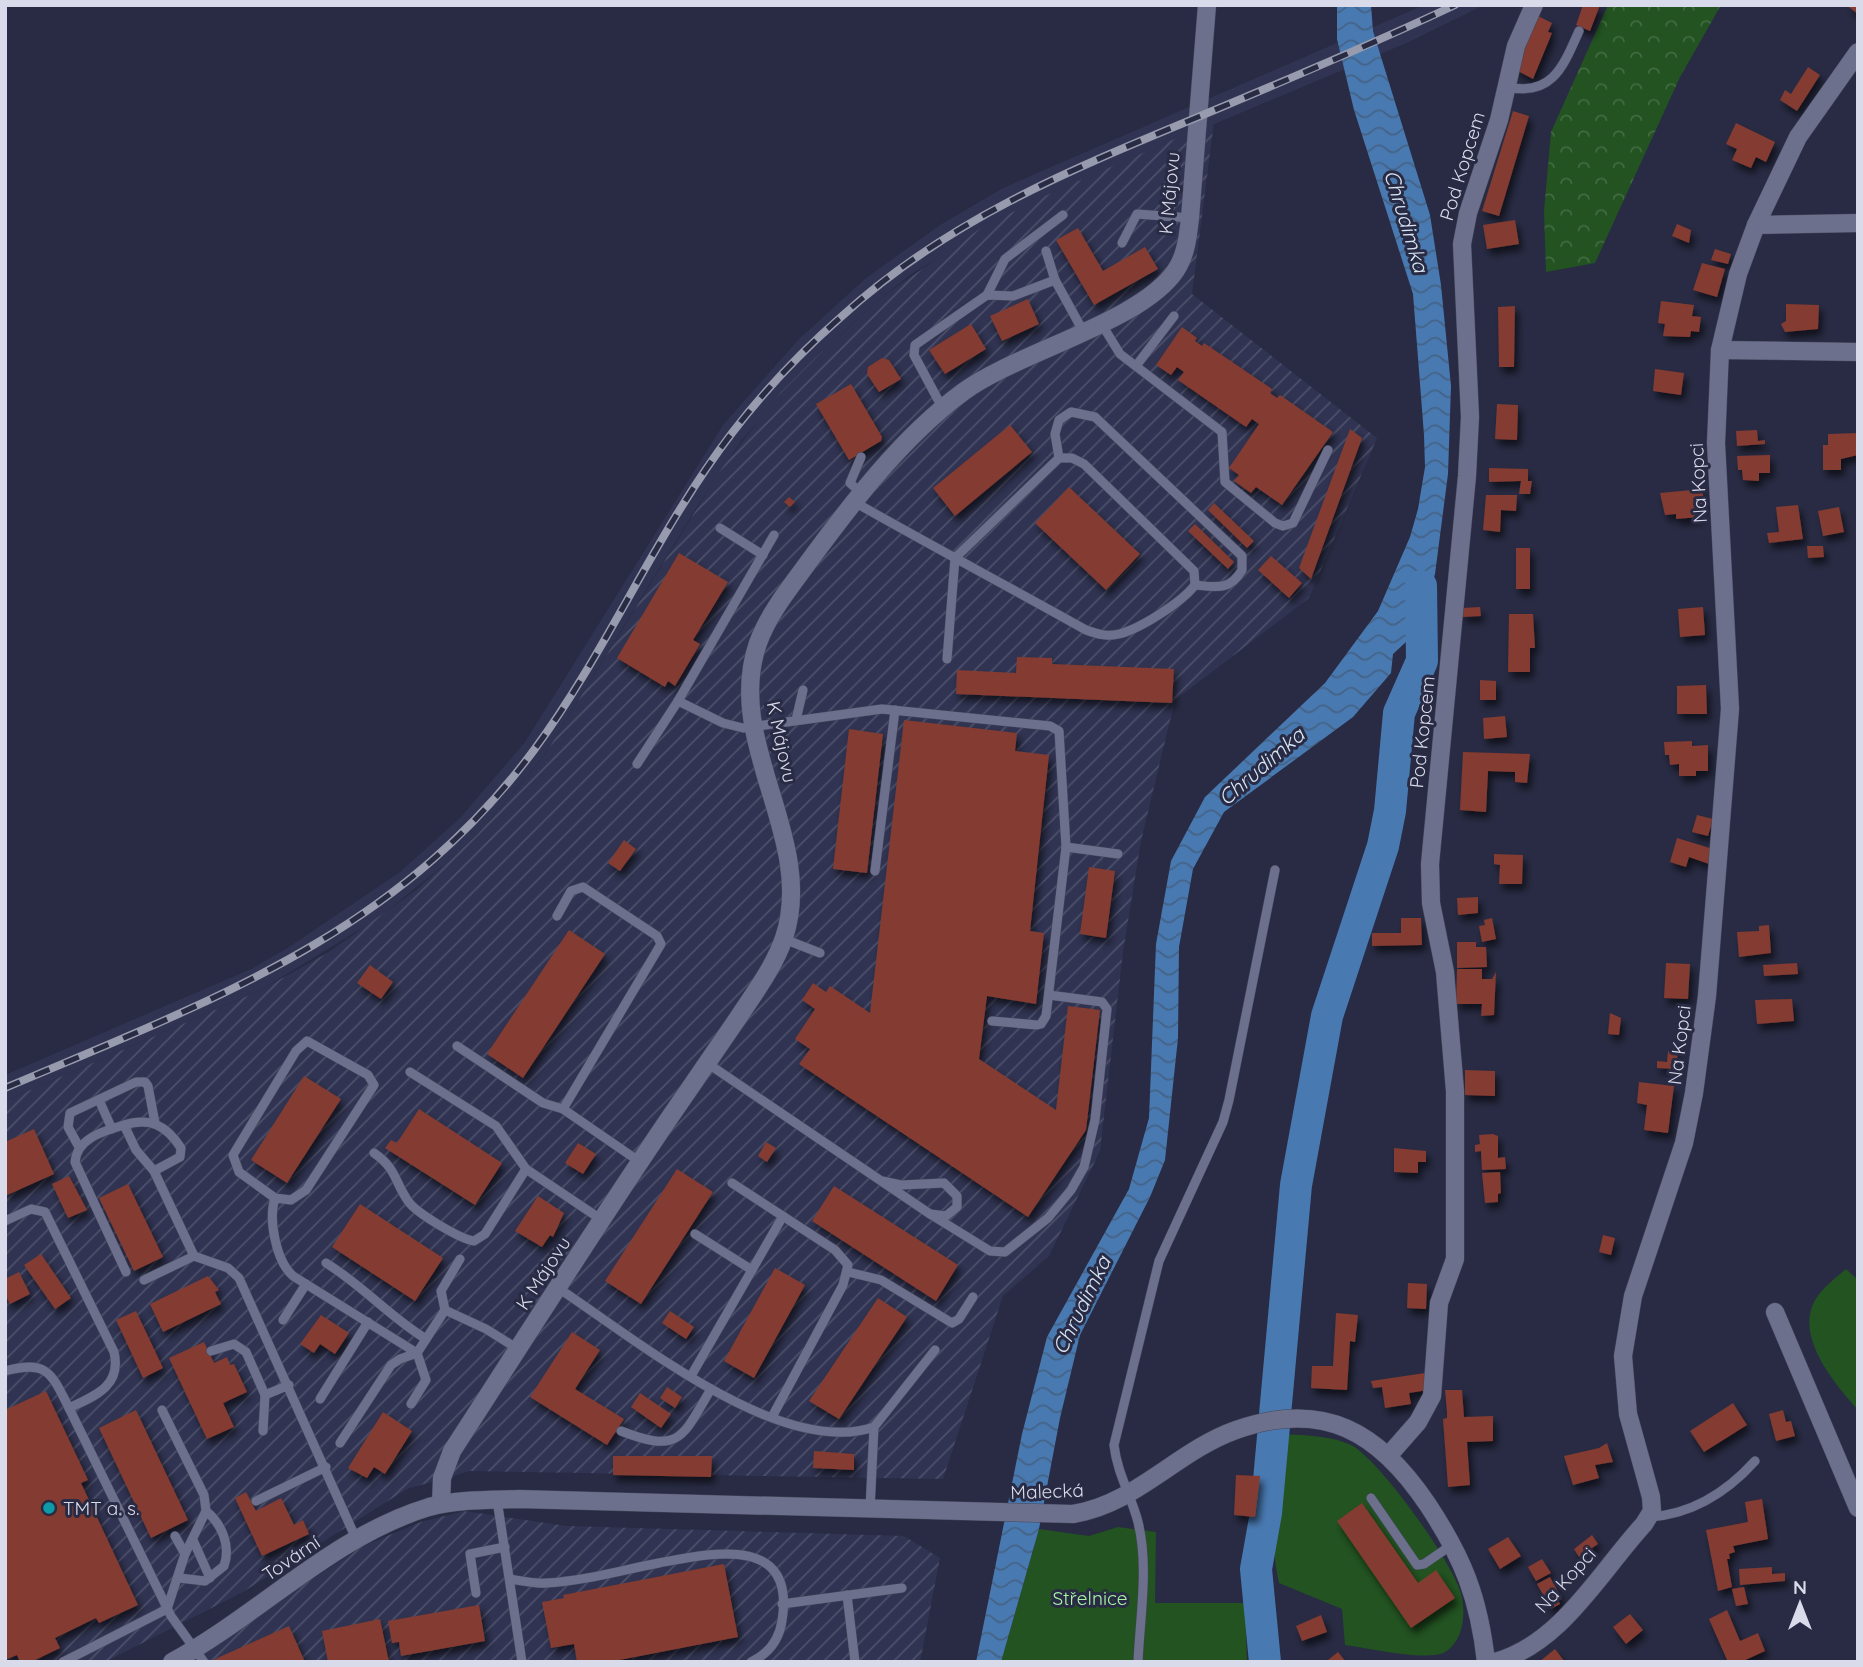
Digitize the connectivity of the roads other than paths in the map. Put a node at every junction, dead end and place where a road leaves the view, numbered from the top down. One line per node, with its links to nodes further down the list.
1 (1207, 5): 7 (street, K Májovu)
2 (1534, 5): 5 (street, Pod Kopcem)
3 (1579, 31): 5 (lane)
4 (1858, 52): 9 (street, Na Kopci)
5 (1506, 88): 100 (street, Pod Kopcem)
6 (1063, 215): 13 (lane)
7 (1190, 218): 10 (lane); 15 (street, K Májovu)
8 (1858, 223): 9 (street)
9 (1756, 225): 17 (street, Na Kopci)
10 (1122, 243)
11 (1046, 251): 12 (lane)
12 (1055, 279): 13 (lane); 16 (lane)
13 (987, 295): 20 (lane)
14 (1174, 316): 19 (lane)
15 (1101, 323): 16 (street, K Májovu); 19 (lane)
16 (1083, 331): 20 (street, K Májovu)
17 (1720, 350): 18 (street); 111 (street, Na Kopci)
18 (1858, 352)
19 (1136, 366): 21 (lane)
20 (943, 410): 24 (street, K Májovu)
21 (1328, 450)
22 (861, 457): 24 (lane)
23 (1059, 458): 28 (lane); 29 (lane); 29 (lane)
24 (860, 499): 28 (lane); 35 (street, K Májovu)
25 (720, 528): 27 (lane)
26 (774, 535): 27 (lane)
27 (763, 555): 32 (lane)
28 (956, 558): 29 (lane); 30 (lane)
29 (1195, 585)
30 (947, 659)
31 (803, 690): 34 (lane)
32 (678, 701): 35 (lane); 36 (lane)
33 (895, 710): 34 (lane); 37 (lane); 40 (lane)
34 (796, 720): 35 (lane)
35 (754, 727): 42 (street, K Májovu)
36 (636, 764)
37 (1066, 846): 38 (lane); 44 (lane)
38 (1118, 854)
39 (1275, 870): 103 (lane)
40 (874, 871)
41 (557, 916): 50 (lane)
42 (784, 939): 43 (lane); 47 (street, K Májovu)
43 (820, 953)
44 (1049, 995): 45 (lane); 62 (lane)
45 (992, 1021)
46 (457, 1046): 50 (lane)
47 (707, 1063): 56 (street, K Májovu); 59 (lane)
48 (411, 1072): 57 (lane)
49 (99, 1100): 51 (lane); 53 (lane); 54 (lane)
50 (563, 1109): 56 (lane)
51 (155, 1123): 52 (lane); 58 (lane)
52 (124, 1125): 53 (lane); 58 (lane)
53 (112, 1129): 54 (lane)
54 (79, 1147): 71 (lane)
55 (374, 1153): 57 (lane)
56 (640, 1162): 64 (street, K Májovu)
57 (526, 1169): 64 (lane)
58 (154, 1171): 67 (lane)
59 (882, 1181): 62 (lane); 62 (lane)
60 (732, 1183): 63 (lane)
61 (275, 1198): 61 (lane); 74 (lane)
62 (930, 1214)
63 (783, 1216): 70 (lane); 72 (lane)
64 (602, 1220): 75 (street, K Májovu)
65 (5, 1221): 93 (lane)
66 (695, 1234): 70 (lane)
67 (194, 1256): 73 (lane); 88 (lane)
68 (460, 1259): 77 (lane)
69 (326, 1263): 81 (lane)
70 (752, 1270): 87 (lane)
71 (126, 1272)
72 (848, 1272): 76 (lane); 95 (lane)
73 (144, 1280)
74 (306, 1284): 79 (lane); 80 (lane)
75 (558, 1288): 82 (street, K Májovu); 87 (lane)
76 (973, 1297)
77 (445, 1310): 81 (lane); 82 (lane)
78 (1775, 1312): 108 (street)
79 (283, 1320)
80 (369, 1322): 85 (lane); 91 (lane)
81 (426, 1339): 85 (lane)
82 (518, 1349): 107 (street, K Májovu)
83 (935, 1350): 96 (lane)
84 (211, 1351): 90 (lane)
85 (417, 1353): 92 (lane); 99 (lane)
86 (5, 1371): 93 (lane)
87 (691, 1376): 89 (lane)
88 (289, 1385): 90 (lane); 102 (lane)
89 (711, 1389): 95 (lane); 98 (lane)
90 (265, 1395): 97 (lane)
91 (320, 1399)
92 (411, 1404)
93 (69, 1408): 125 (lane)
94 (162, 1410): 110 (lane)
95 (772, 1417): 96 (lane)
96 (874, 1427): 109 (lane)
97 (263, 1431)
98 (621, 1431)
99 (340, 1443)
100 (1389, 1455): 103 (street, Malecká); 115 (street, Malecká)
101 (1755, 1461): 111 (lane)
102 (326, 1467): 106 (lane); 114 (lane)
103 (1128, 1496): 109 (street, Malecká); 132 (lane)
104 (1371, 1498): 115 (lane)
105 (497, 1500): 107 (street, Malecká); 109 (street, Malecká); 116 (lane)
106 (256, 1501)
107 (441, 1504): 114 (street, Tovární)
108 (1858, 1508)
109 (870, 1509)
110 (206, 1511): 113 (lane); 119 (lane)
111 (1650, 1517): 134 (street, Na Kopci)
112 (175, 1536): 117 (lane)
113 (193, 1539): 117 (lane); 119 (lane)
114 (357, 1541): 126 (street, Tovární)
115 (1453, 1544): 133 (street, Malecká)
116 (505, 1547): 120 (lane); 122 (lane)
117 (185, 1554): 118 (lane)
118 (179, 1578): 119 (lane); 125 (lane)
119 (210, 1578)
120 (510, 1579): 124 (lane); 127 (lane)
121 (902, 1588): 123 (lane)
122 (476, 1593)
123 (847, 1595): 124 (lane); 131 (lane)
124 (782, 1604): 130 (lane)
125 (167, 1609): 126 (lane); 128 (lane)
126 (198, 1655): 129 (street, Tovární)
127 (523, 1661)
128 (63, 1662)
129 (172, 1662)
130 (751, 1662)
131 (855, 1662)
132 (1138, 1662)
133 (1486, 1662)
134 (1495, 1662)

